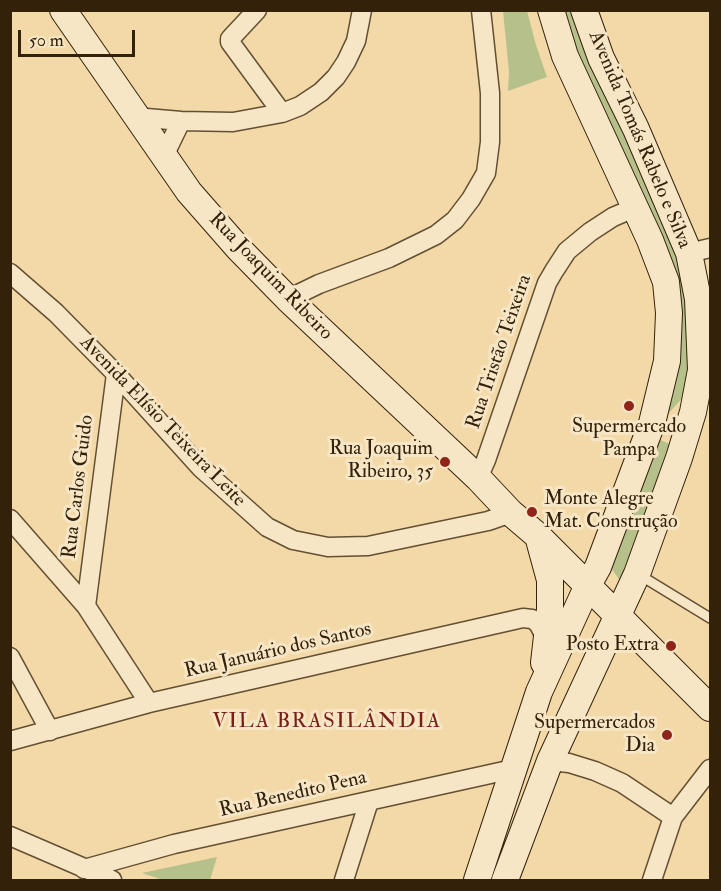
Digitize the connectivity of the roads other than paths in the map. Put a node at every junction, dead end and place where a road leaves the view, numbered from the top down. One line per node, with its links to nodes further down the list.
1 (63, 10): 8 (main road, Rua Joaquim Ribeiro)
2 (257, 10): 7 (street)
3 (362, 10): 7 (street)
4 (481, 10): 14 (street)
5 (550, 10): 11 (main road, Avenida Tomás Rabelo e Silva)
6 (584, 10): 12 (main road, Avenida Tomás Rabelo e Silva)
7 (282, 113): 9 (street)
8 (135, 117): 9 (street); 10 (main road, Rua Joaquim Ribeiro)
9 (181, 121): 10 (street)
10 (164, 156): 14 (main road, Rua Joaquim Ribeiro)
11 (634, 208): 16 (main road, Avenida Tomás Rabelo e Silva); 18 (street, Rua Tristão Teixeira)
12 (700, 250): 17 (main road, Avenida Tomás Rabelo e Silva)
13 (10, 273): 15 (street, Avenida Elísio Teixeira Leite)
14 (288, 300): 18 (main road, Rua Joaquim Ribeiro)
15 (116, 374): 19 (street, Avenida Elísio Teixeira Leite); 24 (street, Rua Carlos Guido)
16 (652, 423): 17 (main road); 23 (main road, Avenida Tomás Rabelo e Silva)
17 (685, 437): 22 (main road, Avenida Tomás Rabelo e Silva)
18 (478, 478): 19 (main road, Rua Joaquim Ribeiro)
19 (511, 513): 21 (main road)
20 (10, 519): 24 (street)
21 (538, 536): 23 (main road); 27 (main road)
22 (637, 574): 25 (main road, Avenida Tomás Rabelo e Silva); 26 (lane)
23 (588, 585): 25 (main road); 29 (main road, Avenida Tomás Rabelo e Silva)
24 (86, 606): 30 (street)
25 (618, 616): 31 (main road); 34 (main road, Avenida Tomás Rabelo e Silva)
26 (711, 618)
27 (547, 640): 29 (main road); 30 (street, Rua Januário dos Santos)
28 (10, 657): 32 (street)
29 (539, 692): 35 (main road)
30 (149, 703): 32 (street, Rua Januário dos Santos)
31 (711, 708)
32 (50, 730): 33 (street, Rua Januário dos Santos)
33 (10, 741)
34 (550, 761): 38 (street); 42 (main road, Avenida Tomás Rabelo e Silva)
35 (513, 769): 37 (street, Rua Benedito Pena); 40 (main road)
36 (711, 769): 38 (street)
37 (369, 801): 41 (street, Rua Benedito Pena); 44 (street)
38 (673, 817): 46 (street)
39 (10, 836): 41 (street)
40 (488, 848): 42 (main road); 45 (main road)
41 (84, 869): 43 (street)
42 (508, 873)
43 (112, 880)
44 (344, 880)
45 (477, 880)
46 (651, 880)

